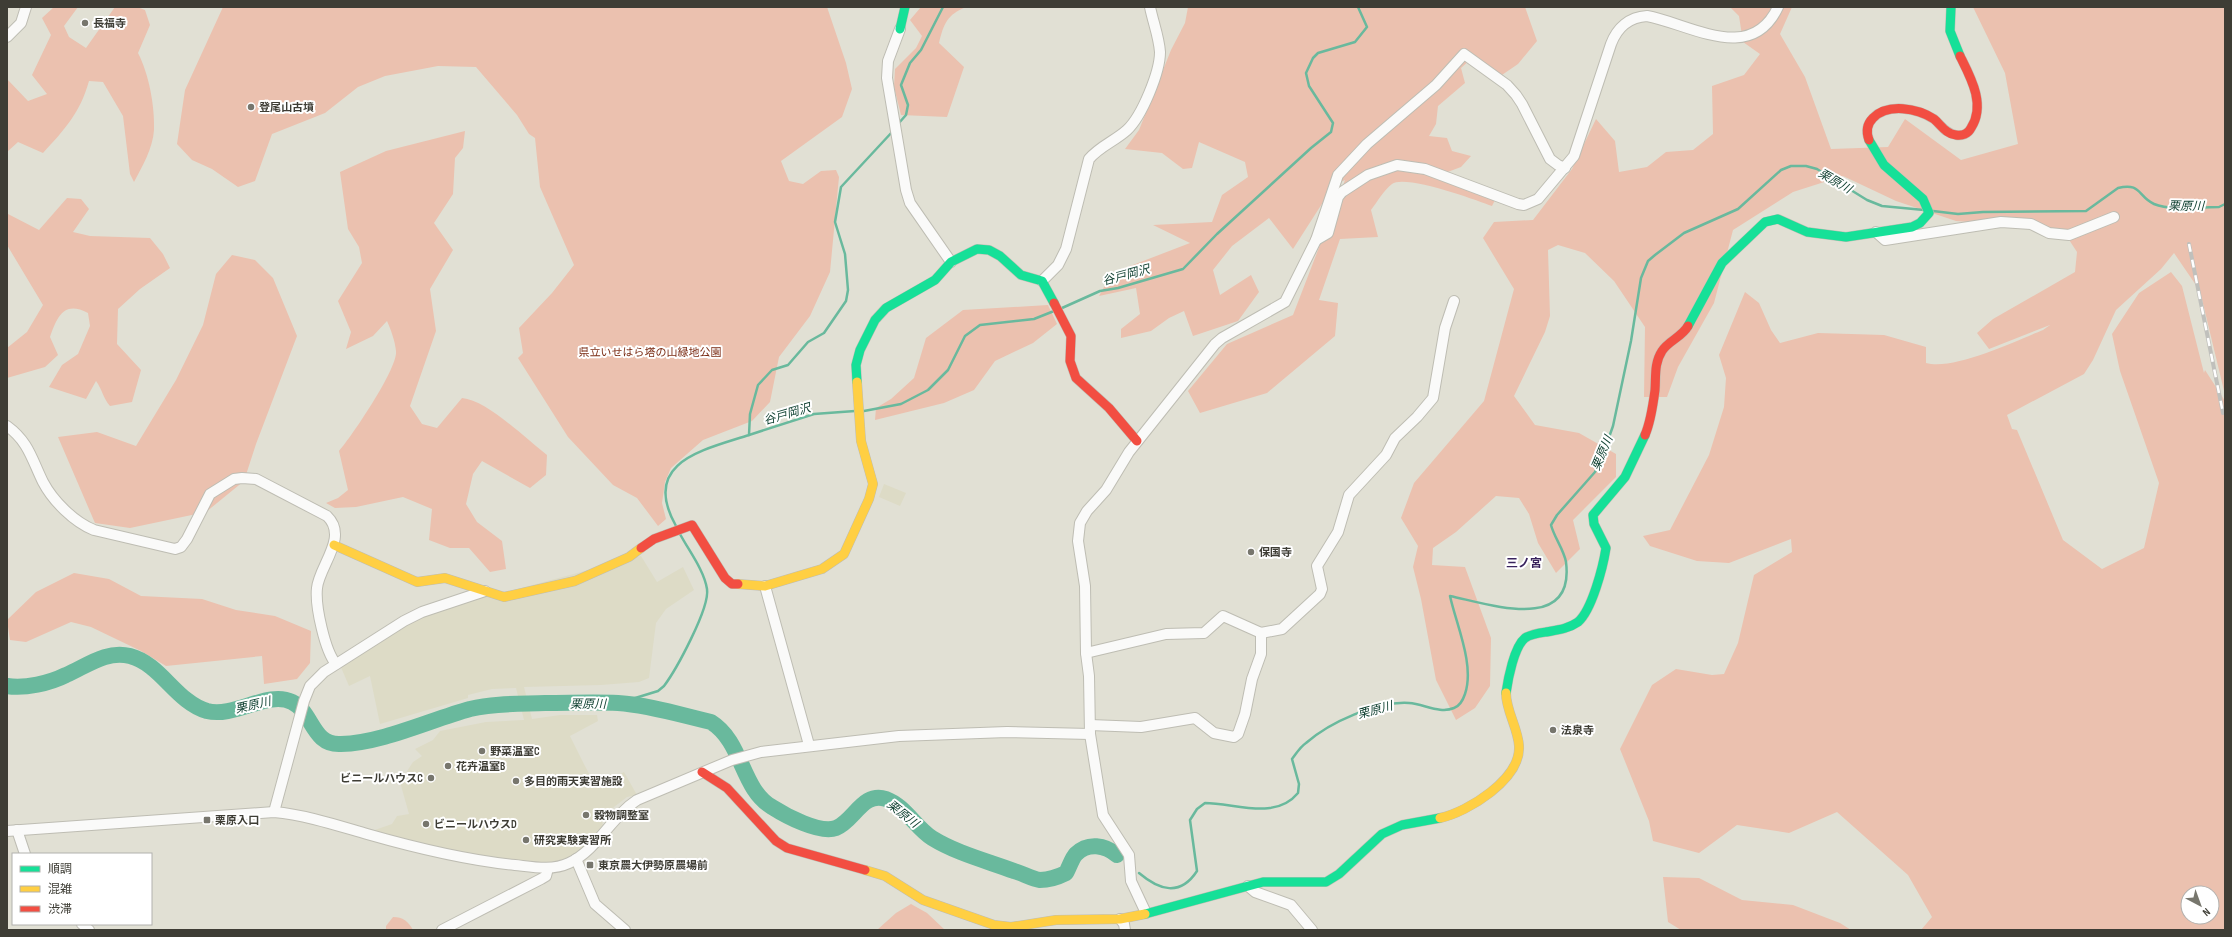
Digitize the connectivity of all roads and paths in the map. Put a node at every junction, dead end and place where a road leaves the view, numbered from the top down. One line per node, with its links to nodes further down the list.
1 (26, 7): 7 (street)
2 (905, 7): 6 (street)
3 (1150, 7): 13 (street)
4 (1778, 7): 8 (street)
5 (1951, 7): 10 (street)
6 (900, 29): 12 (street)
7 (7, 37)
8 (1565, 168): 11 (street); 11 (street)
9 (2114, 218): 10 (street)
10 (1876, 232): 31 (street)
11 (1316, 240): 16 (street)
12 (951, 262): 13 (street); 18 (street)
13 (1042, 281): 16 (street)
14 (1454, 301): 20 (street)
15 (7, 426): 17 (street)
16 (1137, 441): 21 (street)
17 (334, 545): 19 (street); 22 (street)
18 (764, 586): 19 (street); 24 (street)
19 (485, 591): 22 (street)
20 (1260, 633): 21 (street); 23 (street)
21 (1086, 653): 23 (street)
22 (336, 664): 26 (street)
23 (1090, 730): 24 (street); 32 (street)
24 (809, 746): 25 (street)
25 (702, 772): 29 (street); 33 (street)
26 (274, 812): 27 (street); 30 (street)
27 (12, 830): 28 (street)
28 (24, 853)
29 (576, 859): 30 (street); 35 (street)
30 (548, 868): 34 (street)
31 (1248, 886): 32 (street); 37 (street)
32 (1146, 913): 33 (street)
33 (1120, 919): 36 (street)
34 (442, 930)
35 (625, 930)
36 (1125, 930)
37 (1312, 930)

